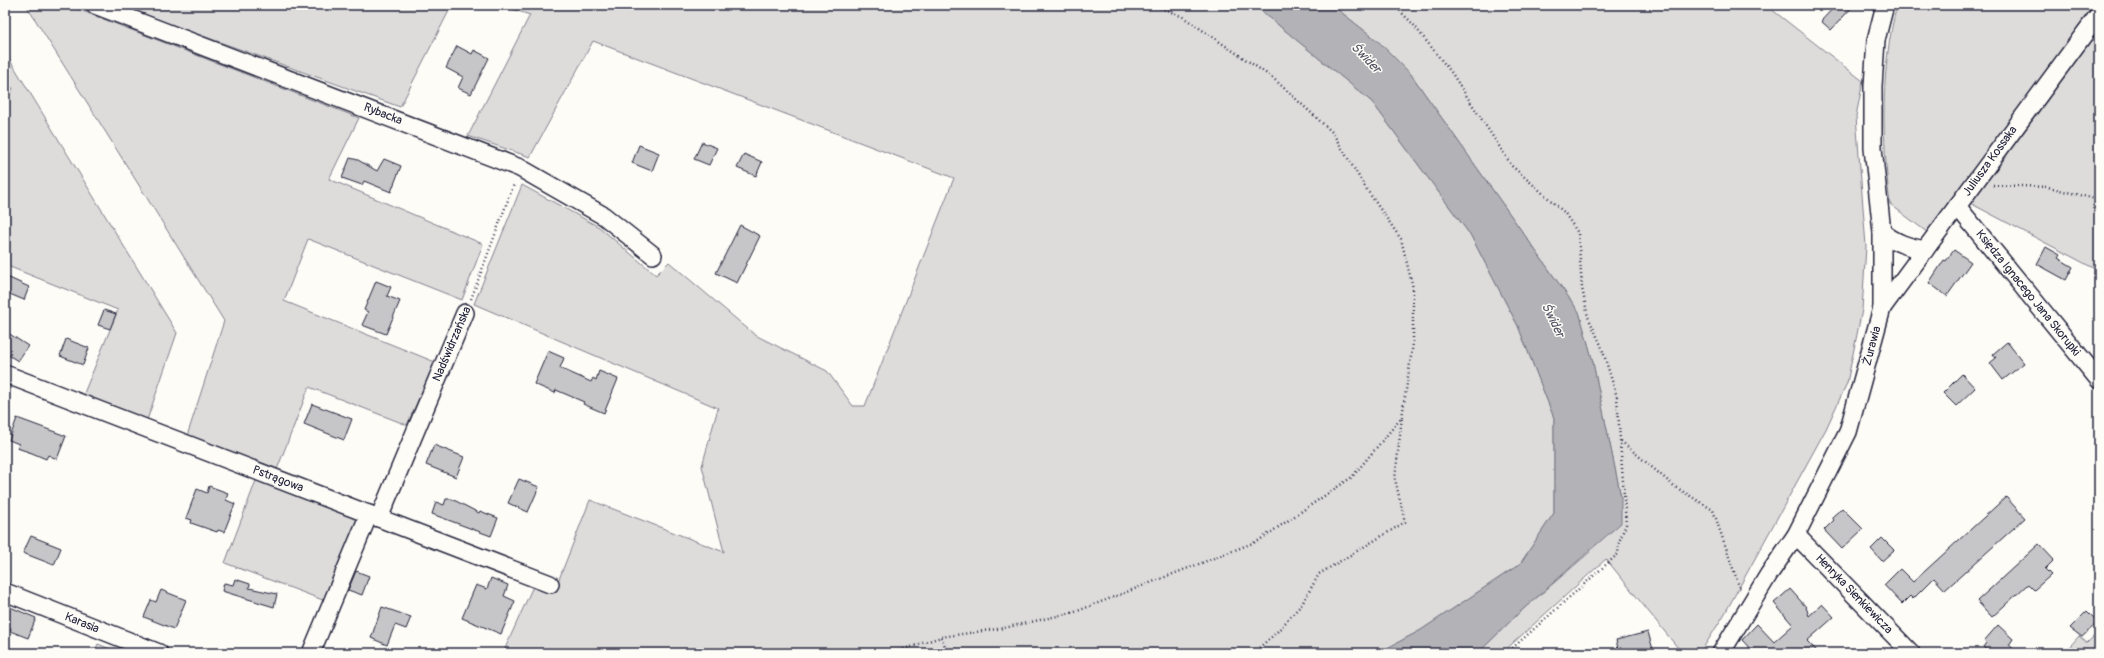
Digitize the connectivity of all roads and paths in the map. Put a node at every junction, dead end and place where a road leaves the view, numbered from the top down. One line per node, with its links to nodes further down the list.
1 (95, 5): 6 (street, Rybacka)
2 (1154, 5): 17 (path)
3 (1394, 5): 18 (path)
4 (1885, 5): 10 (street, Żurawia)
5 (2099, 14): 7 (street, Juliusza Kossaka)
6 (520, 168): 12 (street, Rybacka); 14 (path, Nadświdrzańska)
7 (1970, 187): 8 (path); 9 (street, Juliusza Kossaka)
8 (2099, 200)
9 (1958, 206): 11 (street, Juliusza Kossaka); 16 (street, Księdza Ignacego Jana Skorupki)
10 (1882, 232): 11 (street); 13 (street, Żurawia)
11 (1925, 250): 13 (street, Juliusza Kossaka)
12 (653, 255)
13 (1882, 308): 20 (street, Żurawia)
14 (465, 313): 19 (street, Nadświdrzańska)
15 (5, 374): 19 (street, Pstrągowa)
16 (2099, 380)
17 (1402, 417): 24 (path); 29 (path)
18 (1621, 441): 23 (path); 30 (path)
19 (374, 516): 21 (street, Pstrągowa); 26 (street, Nadświdrzańska)
20 (1796, 535): 23 (street, Żurawia); 32 (street, Henryka Sienkiewicza)
21 (550, 584)
22 (5, 592): 25 (street, Karasia)
23 (1746, 610): 31 (street, Żurawia)
24 (941, 637): 27 (path); 28 (path)
25 (159, 653)
26 (311, 653)
27 (892, 653)
28 (948, 653)
29 (1253, 653)
30 (1507, 653)
31 (1721, 653)
32 (1911, 653)

